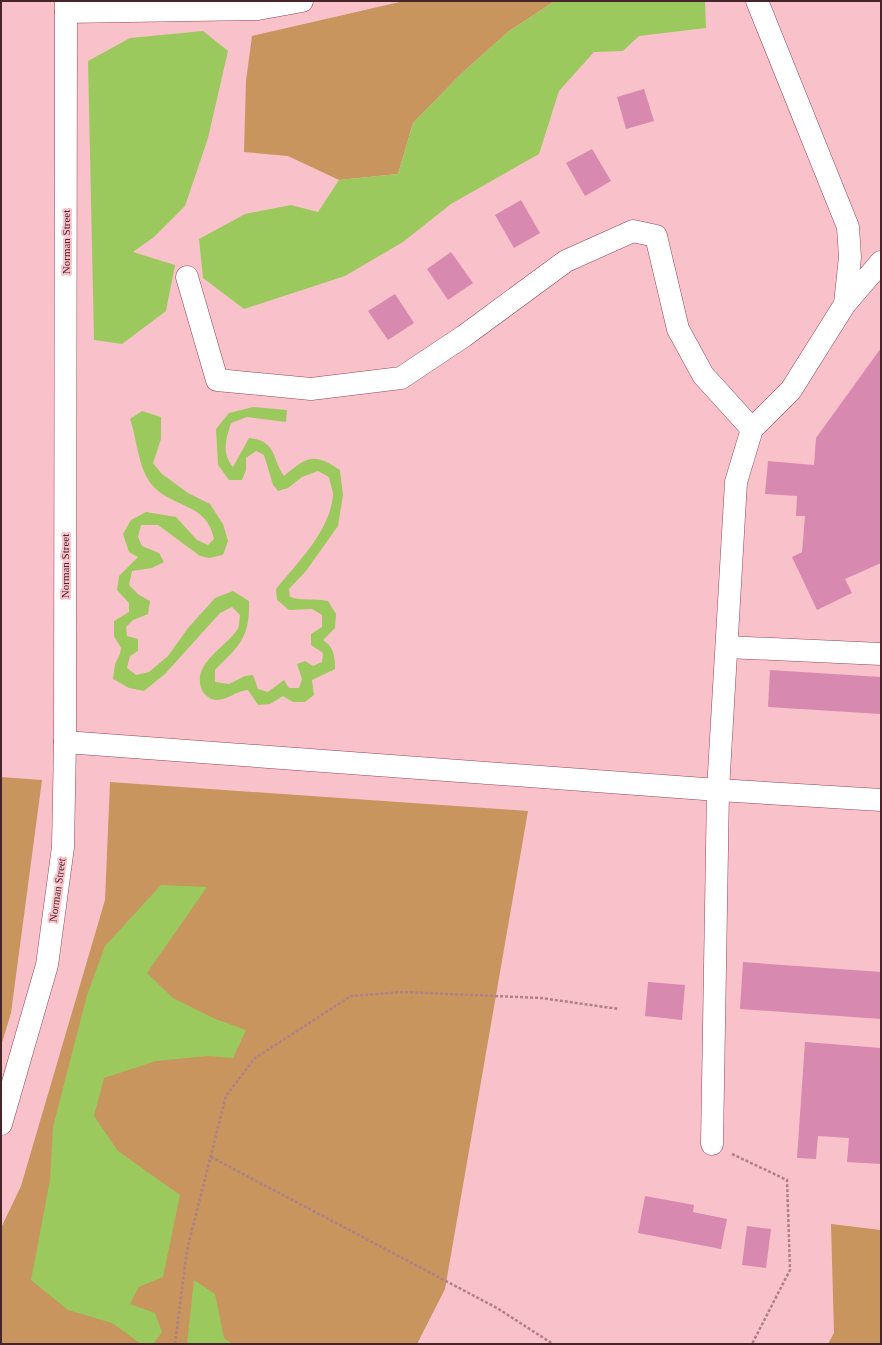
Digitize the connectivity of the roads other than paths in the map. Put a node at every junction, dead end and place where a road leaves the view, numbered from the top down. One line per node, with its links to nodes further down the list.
1 (302, 1): 3 (street)
2 (757, 1): 6 (street)
3 (66, 7): 10 (street, Norman Street)
4 (881, 262): 6 (street)
5 (187, 277): 7 (street)
6 (845, 304): 7 (street)
7 (752, 429): 8 (street)
8 (727, 647): 9 (street); 11 (street)
9 (881, 654)
10 (65, 742): 11 (street); 13 (street, Norman Street)
11 (718, 790): 12 (street); 14 (street)
12 (881, 800)
13 (1, 1124)
14 (712, 1144)

